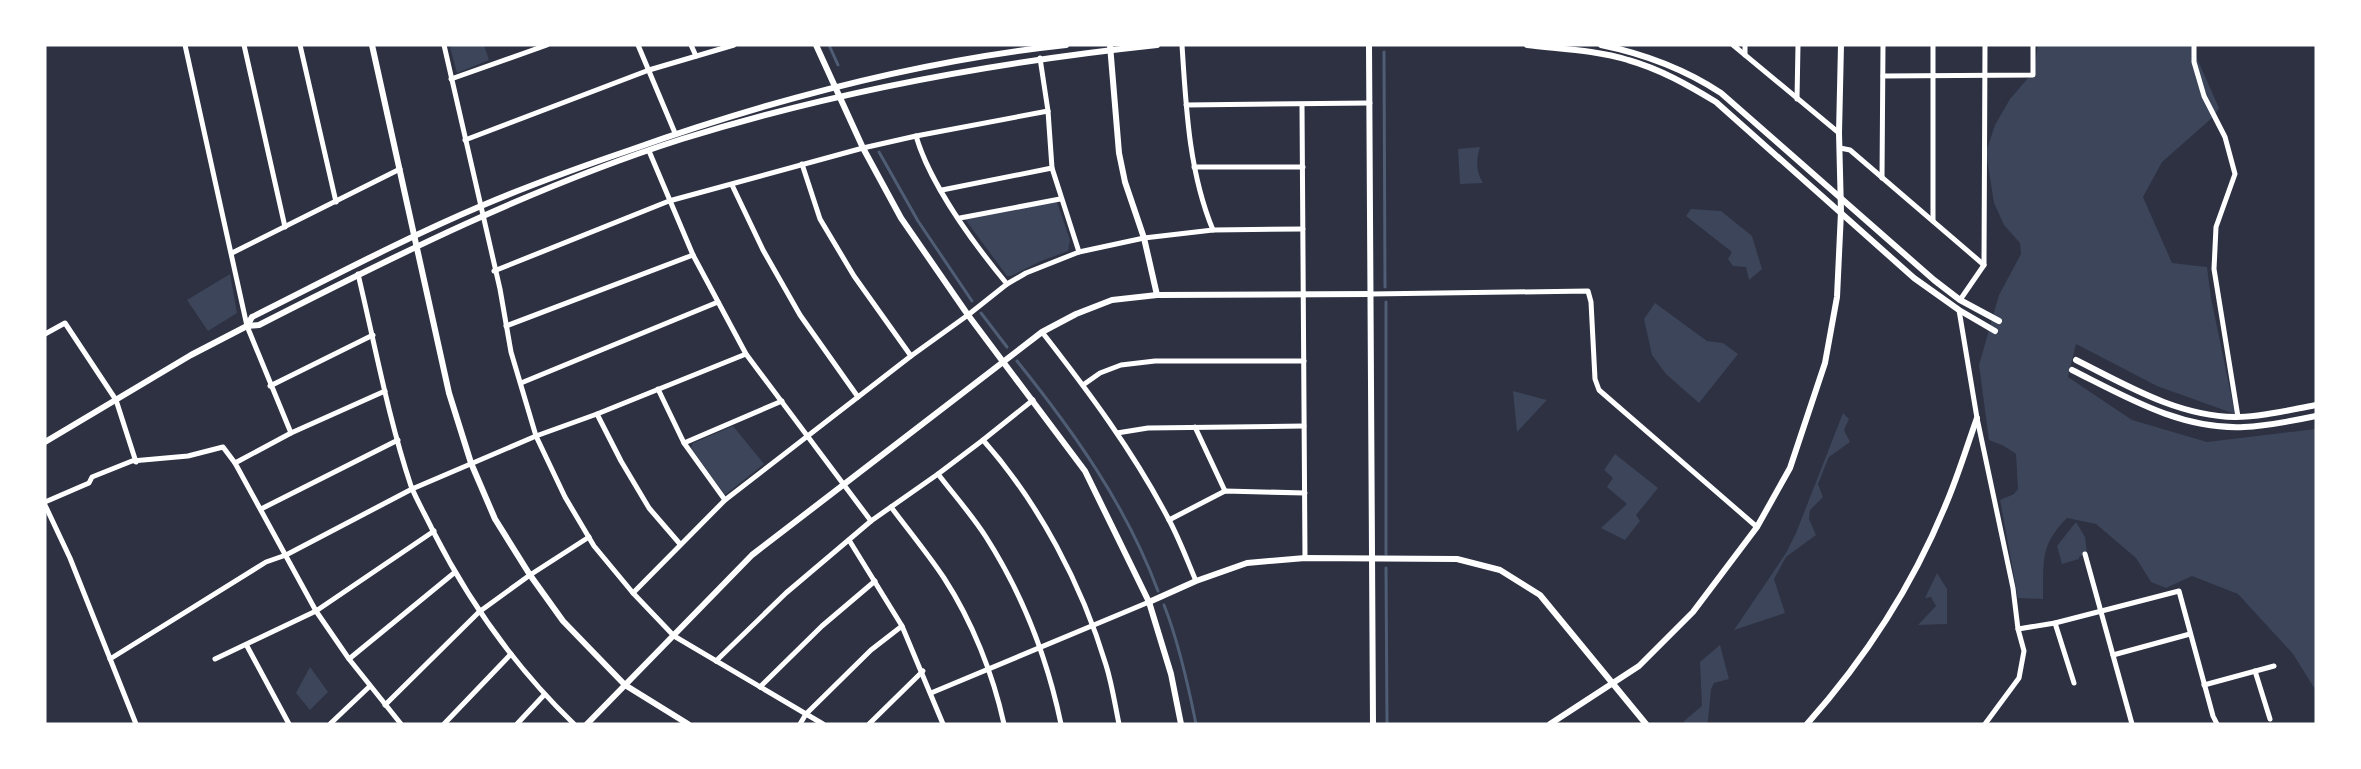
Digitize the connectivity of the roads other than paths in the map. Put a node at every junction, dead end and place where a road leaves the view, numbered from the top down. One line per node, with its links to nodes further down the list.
1 (185, 45): 73 (street)
2 (244, 45): 66 (street)
3 (300, 45): 60 (street)
4 (372, 45): 53 (street)
5 (444, 45): 34 (street)
6 (547, 45): 34 (street)
7 (638, 45): 30 (street)
8 (692, 45): 28 (street)
9 (734, 45): 28 (street)
10 (816, 45): 35 (street)
11 (1066, 45): 35 (street)
12 (1157, 45): 26 (street)
13 (1182, 45): 39 (street)
14 (1369, 45): 38 (street)
15 (1527, 45): 62 (street)
16 (1601, 45): 57 (street)
17 (1733, 45): 27 (street)
18 (1745, 45): 27 (street)
19 (1798, 45): 37 (street)
20 (1841, 45): 42 (street)
21 (1883, 45): 32 (street)
22 (1933, 45): 33 (street)
23 (1985, 45): 31 (street)
24 (2033, 45): 31 (street)
25 (2194, 45): 111 (street)
26 (1110, 47): 29 (street); 70 (street)
27 (1745, 55): 37 (street)
28 (696, 56): 30 (street)
29 (1040, 58): 36 (street); 41 (street)
30 (649, 70): 43 (street); 45 (street)
31 (1985, 75): 33 (street); 75 (street)
32 (1883, 76): 33 (street); 54 (street)
33 (1933, 76): 65 (street)
34 (451, 79): 45 (street)
35 (836, 86): 36 (street); 43 (street)
36 (840, 96): 46 (street); 48 (street)
37 (1797, 99): 42 (street)
38 (1370, 103): 40 (street); 81 (street)
39 (1186, 105): 40 (street); 50 (street)
40 (1302, 105): 51 (street)
41 (1048, 111): 44 (street); 52 (street)
42 (1839, 133): 47 (street)
43 (675, 134): 61 (street)
44 (916, 136): 46 (street); 56 (street)
45 (465, 140): 61 (street)
46 (863, 148): 49 (street); 85 (street)
47 (1840, 148): 54 (street); 57 (street)
48 (649, 151): 59 (street); 63 (street)
49 (802, 164): 55 (street); 94 (street)
50 (1194, 167): 51 (street); 68 (street)
51 (1303, 167): 67 (street)
52 (1052, 168): 56 (street); 58 (street)
53 (400, 169): 60 (street); 69 (street)
54 (1882, 178): 65 (street)
55 (732, 185): 59 (street); 104 (street)
56 (942, 190): 64 (street)
57 (1841, 196): 62 (street); 82 (street)
58 (1060, 199): 64 (street); 72 (street)
59 (669, 201): 74 (street); 76 (street)
60 (336, 202): 66 (street)
61 (481, 206): 63 (street); 69 (street)
62 (1841, 212): 84 (street); 137 (street)
63 (483, 216): 71 (street); 76 (street)
64 (960, 218): 78 (street)
65 (1933, 221): 75 (street)
66 (285, 227): 73 (street)
67 (1303, 228): 68 (street); 80 (street)
68 (1213, 230): 70 (street)
69 (416, 236): 71 (street); 87 (street)
70 (1144, 238): 72 (street); 79 (street)
71 (418, 245): 77 (street); 125 (street)
72 (1079, 252): 78 (street)
73 (232, 253): 87 (street)
74 (693, 255): 83 (street); 88 (street)
75 (1984, 266): 82 (street)
76 (494, 271): 88 (street)
77 (358, 274): 87 (street); 92 (street)
78 (1006, 284): 85 (street)
79 (1157, 294): 80 (street); 90 (street)
80 (1304, 294): 81 (street); 97 (street)
81 (1371, 294): 137 (street); 145 (street)
82 (1960, 300): 86 (street)
83 (718, 302): 93 (street); 99 (street)
84 (1959, 310): 89 (street); 112 (street)
85 (968, 315): 94 (street); 96 (street)
86 (1999, 321)
87 (247, 326): 101 (street); 105 (street)
88 (506, 326): 99 (street)
89 (1995, 331)
90 (1042, 332): 96 (street); 100 (street)
91 (45, 334): 105 (street)
92 (373, 335): 101 (street); 103 (street)
93 (746, 354): 102 (street); 107 (street)
94 (911, 356): 104 (street)
95 (2076, 360): 111 (street)
96 (1003, 361): 106 (street); 127 (street)
97 (1304, 361): 100 (street); 113 (street)
98 (2072, 370): 110 (street)
99 (520, 383): 117 (street)
100 (1083, 385): 116 (street)
101 (270, 386): 115 (street)
102 (658, 389): 109 (street); 122 (street)
103 (385, 391): 115 (street); 119 (street)
104 (858, 398): 118 (street)
105 (116, 400): 121 (street); 123 (street)
106 (1033, 400): 120 (street); 151 (street)
107 (782, 401): 118 (street); 122 (street)
108 (2316, 405): 111 (street)
109 (597, 414): 117 (street); 141 (street)
110 (2316, 416)
111 (2238, 417)
112 (1977, 418): 158 (street); 204 (street)
113 (1304, 426): 114 (street); 130 (street)
114 (1195, 428): 116 (street); 129 (street)
115 (291, 433): 124 (street)
116 (1117, 433): 135 (street)
117 (536, 436): 125 (street); 139 (street)
118 (808, 437): 127 (street); 131 (street)
119 (398, 440): 128 (street); 134 (street)
120 (984, 440): 126 (street); 157 (street)
121 (45, 442)
122 (684, 442): 131 (street)
123 (136, 462): 124 (street); 132 (street)
124 (235, 462): 134 (street)
125 (471, 463): 128 (street); 147 (street)
126 (938, 474): 133 (street); 162 (street)
127 (843, 484): 136 (street); 160 (street)
128 (412, 489): 138 (street); 143 (street)
129 (1225, 491): 130 (street); 135 (street)
130 (1305, 492): 144 (street)
131 (725, 500): 141 (street)
132 (45, 504): 165 (street)
133 (891, 507): 136 (street); 170 (street)
134 (261, 509): 143 (street)
135 (1169, 520): 149 (street)
136 (872, 521): 140 (street)
137 (1757, 527): 173 (street)
138 (434, 531): 146 (street); 152 (street)
139 (589, 537): 147 (street); 150 (street)
140 (849, 540): 148 (street); 168 (street)
141 (680, 544): 150 (street)
142 (2085, 554): 153 (street)
143 (286, 555): 152 (street); 165 (street)
144 (1305, 558): 145 (street); 149 (street)
145 (1371, 559): 173 (street); 201 (street)
146 (454, 573): 154 (street); 167 (street)
147 (530, 575): 154 (street); 175 (street)
148 (875, 580): 156 (street); 178 (street)
149 (1196, 581): 151 (street)
150 (633, 593): 160 (street)
151 (1149, 602): 157 (street); 200 (street)
152 (316, 611): 161 (street); 167 (street)
153 (2100, 611): 155 (street); 159 (street); 164 (street)
154 (479, 612): 163 (street); 181 (street)
155 (2055, 623): 158 (street); 174 (street)
156 (902, 626): 171 (street); 182 (street)
157 (1092, 626): 162 (street); 199 (street)
158 (2018, 629): 205 (street)
159 (2190, 634): 164 (street); 176 (street)
160 (674, 636): 168 (street); 175 (street)
161 (247, 646): 166 (street); 185 (street)
162 (1041, 648): 170 (street); 198 (street)
163 (511, 654): 180 (street); 188 (street)
164 (2113, 655): 206 (street)
165 (111, 659): 184 (street)
166 (215, 659)
167 (349, 659): 177 (street)
168 (716, 661): 178 (street)
169 (2274, 666): 172 (street)
170 (988, 669): 179 (street); 197 (street)
171 (923, 671): 179 (street); 195 (street)
172 (2255, 671): 176 (street); 183 (street)
173 (1613, 683): 202 (street); 203 (street)
174 (2074, 683)
175 (625, 685): 191 (street); 192 (street)
176 (2204, 685): 207 (street)
177 (370, 686): 181 (street); 186 (street)
178 (760, 687): 182 (street)
179 (931, 693): 196 (street)
180 (544, 695): 189 (street); 190 (street)
181 (385, 705): 187 (street)
182 (806, 714): 193 (street); 194 (street)
183 (2270, 719)
184 (136, 724)
185 (289, 724)
186 (330, 724)
187 (401, 724)
188 (444, 724)
189 (517, 724)
190 (574, 724)
191 (587, 724)
192 (688, 724)
193 (800, 724)
194 (823, 724)
195 (869, 724)
196 (943, 724)
197 (1004, 724)
198 (1061, 724)
199 (1119, 724)
200 (1181, 724)
201 (1373, 724)
202 (1550, 724)
203 (1646, 724)
204 (1807, 724)
205 (1985, 724)
206 (2132, 724)
207 (2217, 724)

